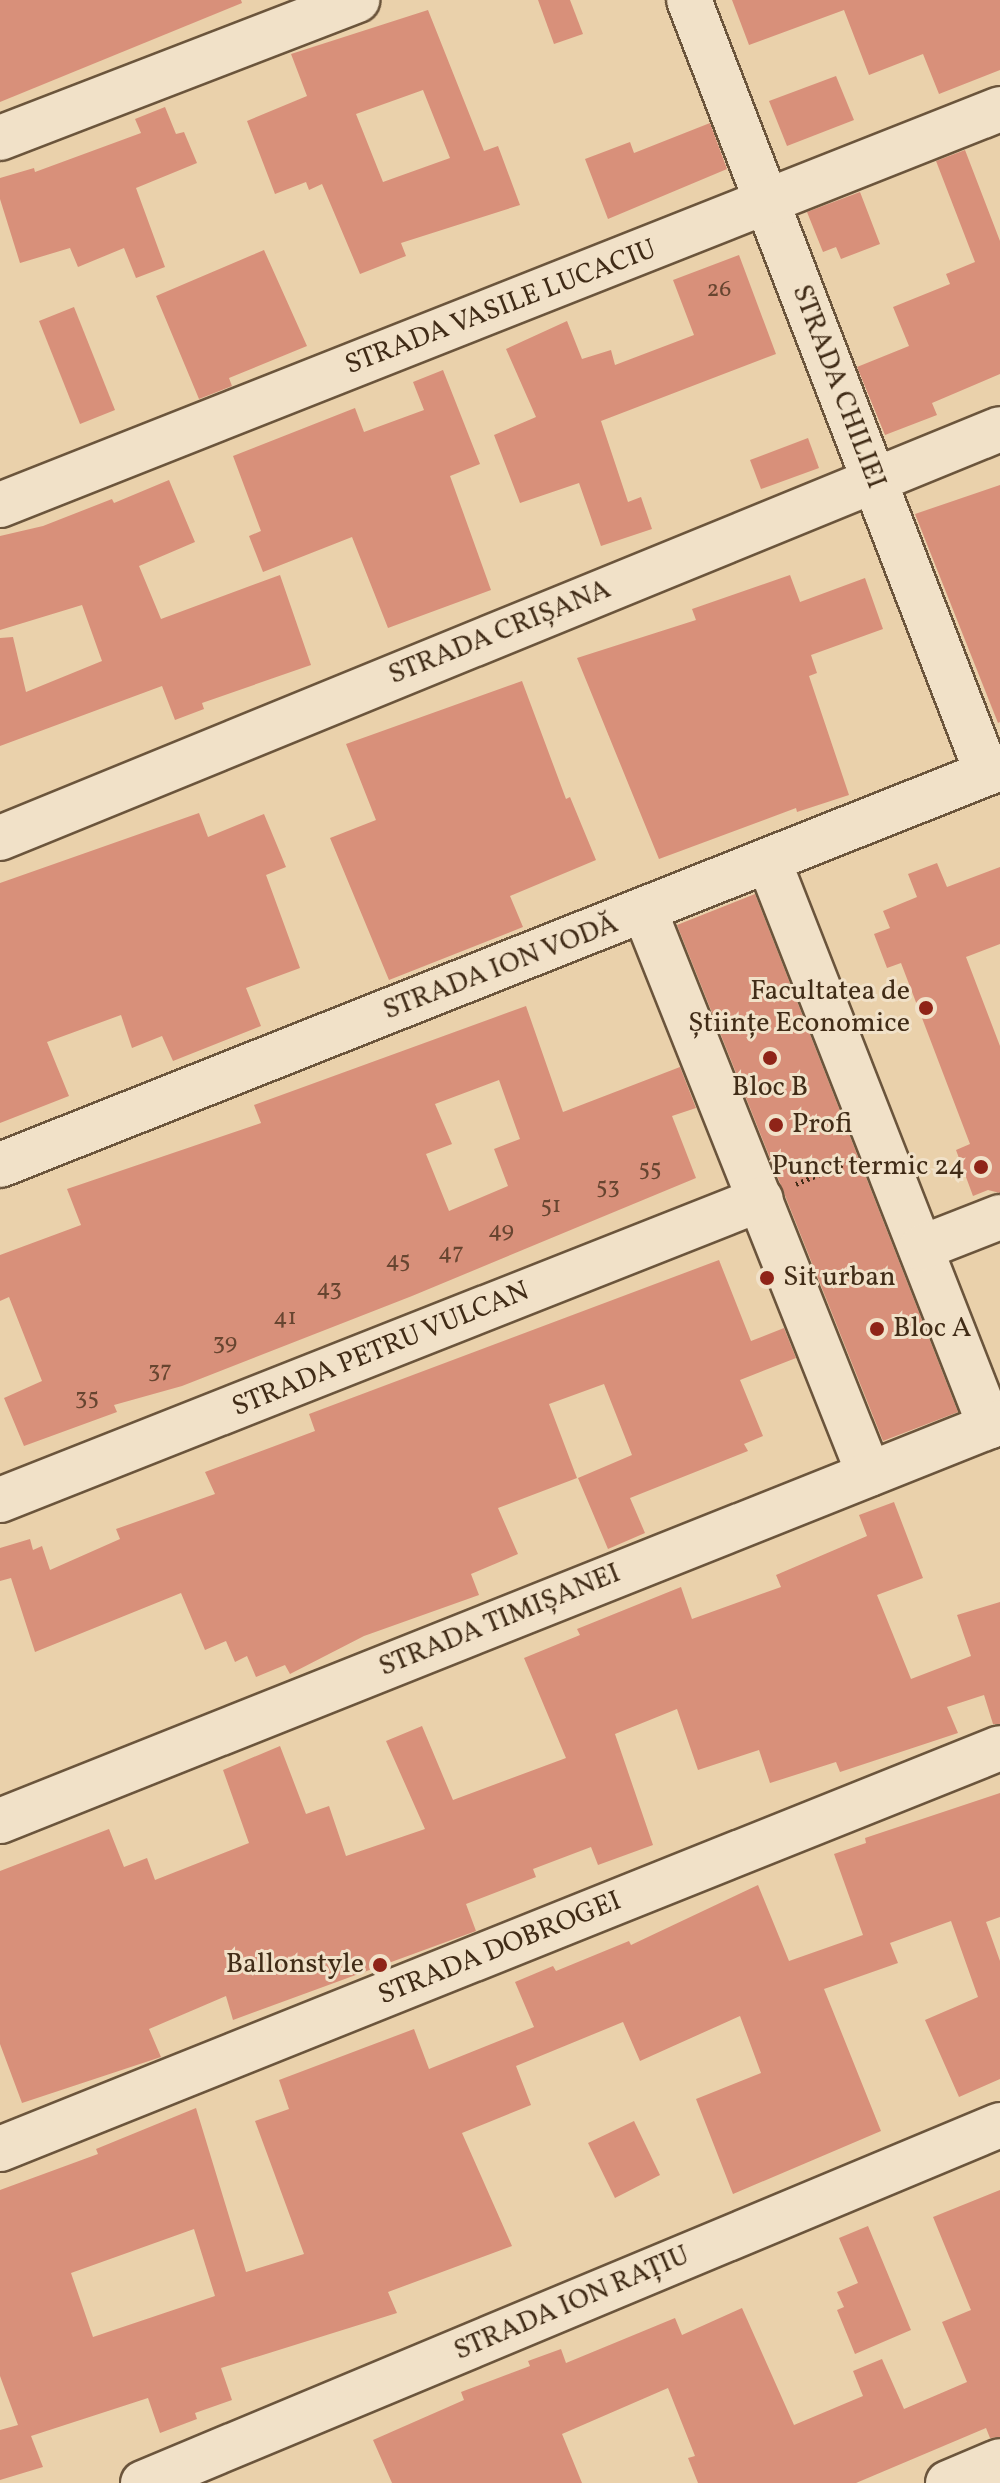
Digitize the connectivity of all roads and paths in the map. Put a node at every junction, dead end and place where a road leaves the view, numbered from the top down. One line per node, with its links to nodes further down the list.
1 (357, 0): 4 (street)
2 (689, 0): 5 (street, STRADA CHILIEI)
3 (1000, 109): 5 (street, STRADA VASILE LUCACIU)
4 (0, 138)
5 (767, 204): 7 (street, STRADA CHILIEI); 8 (street, STRADA VASILE LUCACIU)
6 (1000, 429): 7 (street, STRADA CRIȘANA)
7 (873, 480): 9 (street, STRADA CHILIEI); 10 (street, STRADA CRIȘANA)
8 (0, 505)
9 (994, 771): 11 (street, STRADA ION VODĂ)
10 (0, 838)
11 (769, 862): 12 (street, STRADA ION VODĂ); 13 (street)
12 (645, 912): 14 (street, STRADA ION VODĂ); 15 (street)
13 (880, 1148): 15 (path); 17 (street)
14 (0, 1165)
15 (761, 1199): 19 (street); 20 (street, STRADA PETRU VULCAN)
16 (1000, 1217): 17 (street)
17 (921, 1248): 18 (street)
18 (995, 1424): 19 (street, STRADA TIMIȘANEI)
19 (869, 1474): 22 (street, STRADA TIMIȘANEI)
20 (0, 1500)
21 (1000, 1748): 24 (street, STRADA DOBROGEI)
22 (0, 1821)
23 (1000, 2125): 26 (street, STRADA ION RAȚIU)
24 (0, 2149)
25 (1000, 2461): 27 (street)
26 (143, 2483)
27 (948, 2483)

